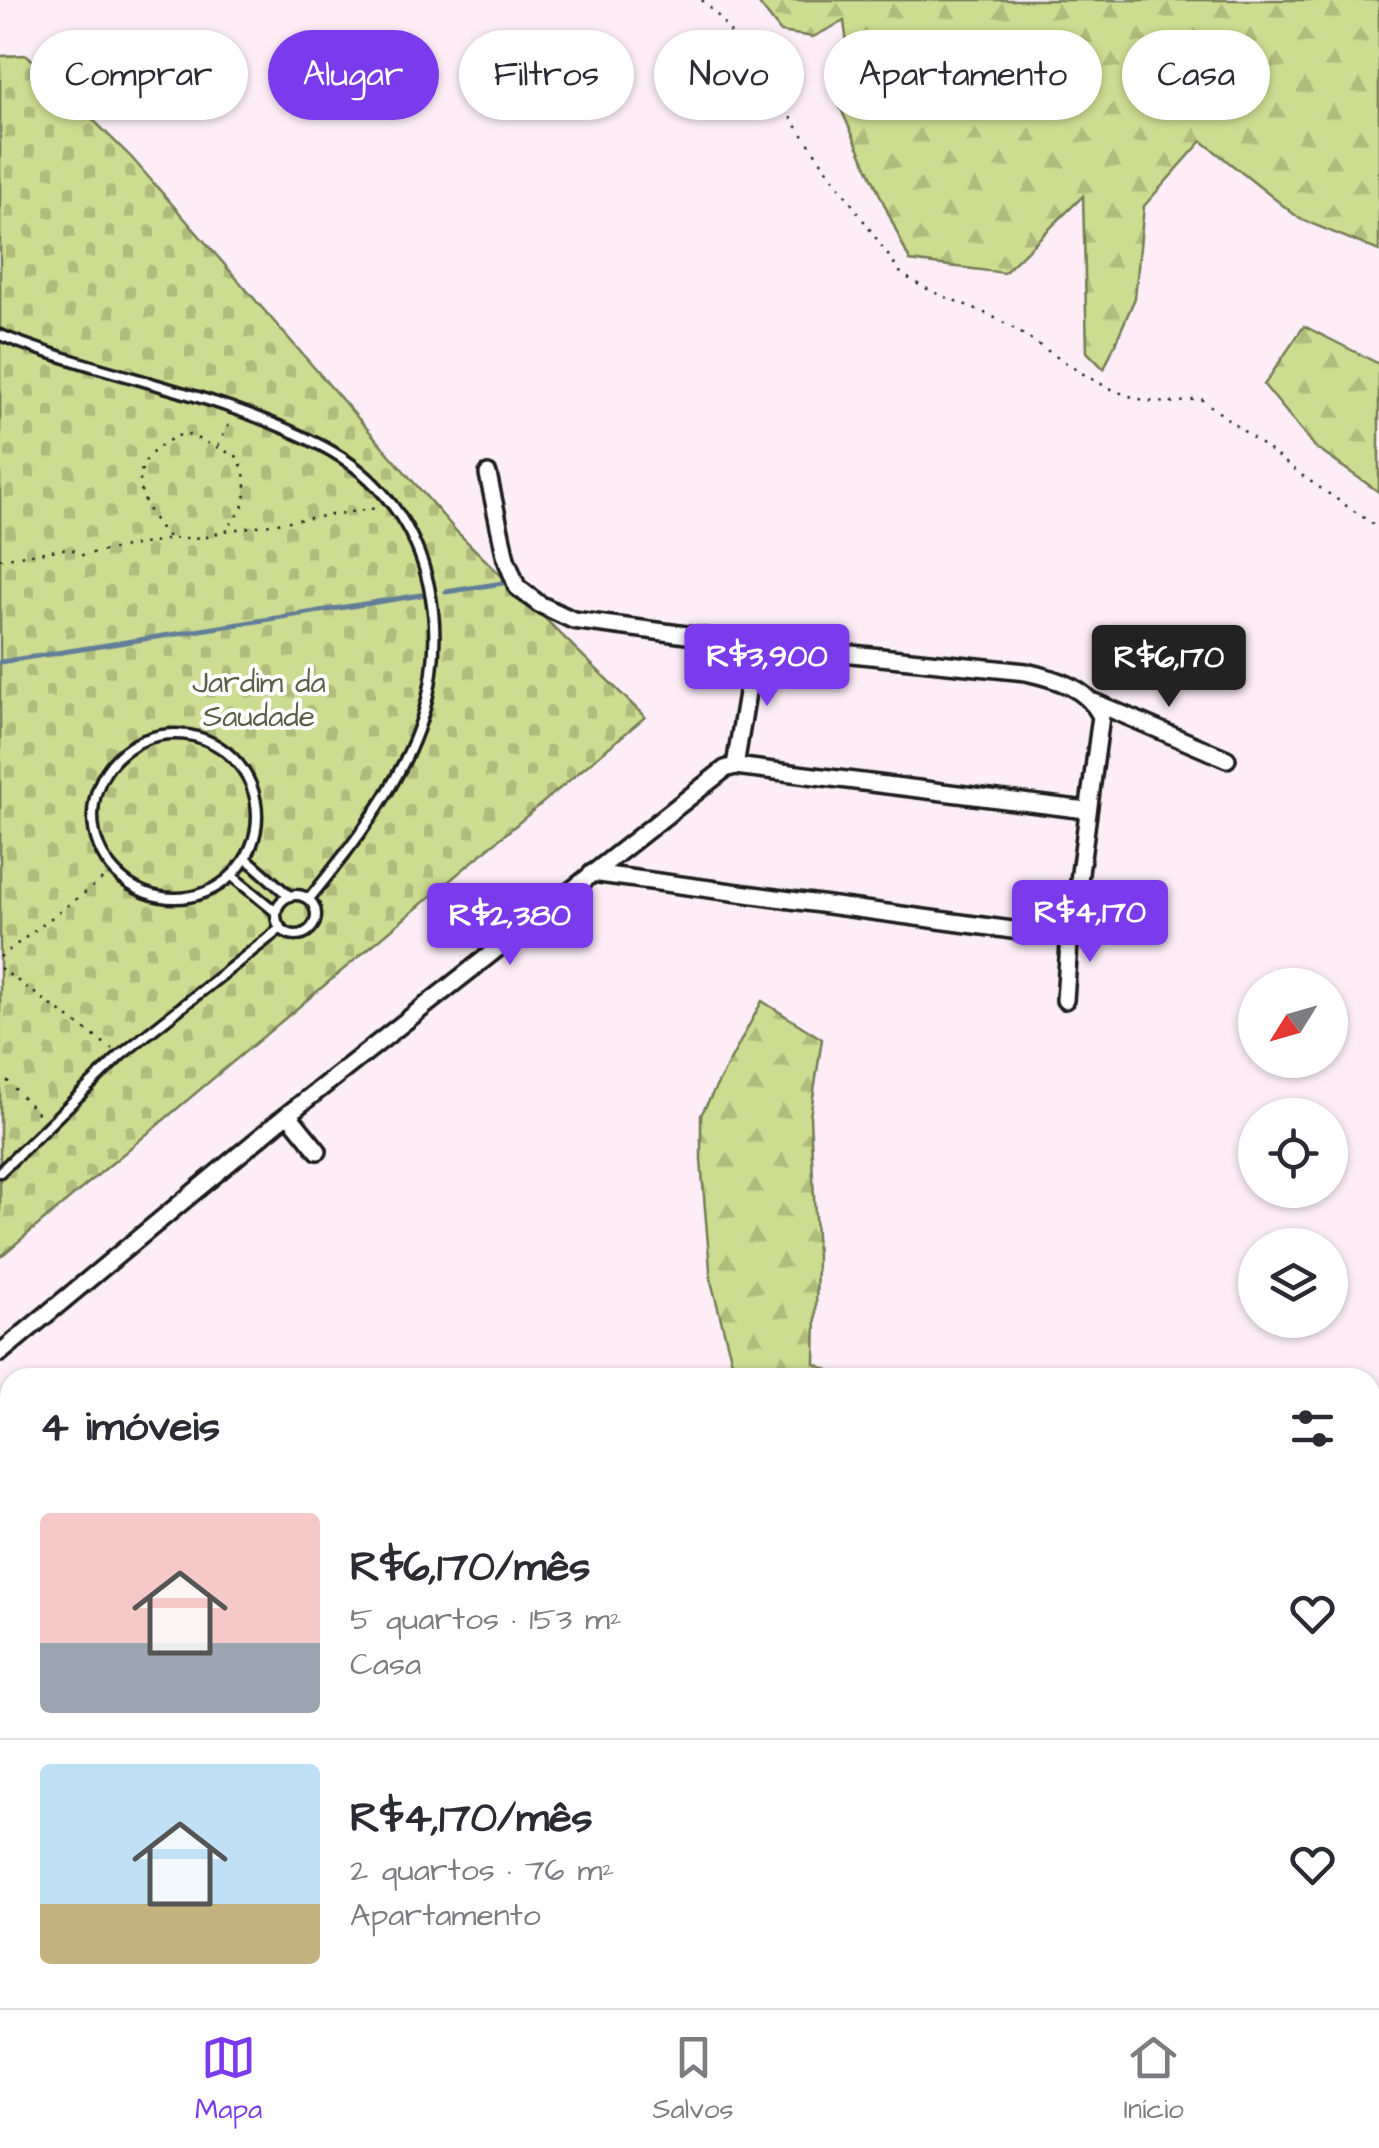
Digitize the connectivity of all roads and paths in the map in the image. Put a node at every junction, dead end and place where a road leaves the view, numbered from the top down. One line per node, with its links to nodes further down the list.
1 (702, 0): 7 (path)
2 (0, 335): 3 (lane)
3 (236, 410): 4 (path); 6 (lane)
4 (217, 448): 8 (path); 9 (path)
5 (488, 474): 11 (street)
6 (395, 505): 8 (path); 21 (lane)
7 (1379, 528)
8 (224, 531): 9 (path)
9 (170, 539): 10 (path)
10 (0, 559)
11 (756, 644): 12 (street); 14 (street)
12 (1094, 702): 13 (street); 15 (street)
13 (1227, 759)
14 (734, 766): 15 (street); 18 (street)
15 (1086, 810): 24 (street)
16 (246, 858): 17 (lane); 19 (lane); 20 (lane)
17 (113, 871): 19 (lane); 25 (path)
18 (592, 873): 24 (street); 30 (street)
19 (232, 876): 22 (lane)
20 (288, 896): 21 (lane); 22 (lane)
21 (310, 899): 23 (lane)
22 (276, 912): 23 (lane)
23 (281, 928): 28 (lane)
24 (1067, 933): 27 (street)
25 (0, 957)
26 (0, 968): 28 (path)
27 (1065, 1000)
28 (122, 1055): 31 (lane)
29 (0, 1072): 31 (path)
30 (288, 1114): 32 (street); 34 (street)
31 (50, 1126): 33 (lane)
32 (318, 1151)
33 (0, 1172)
34 (0, 1353)

